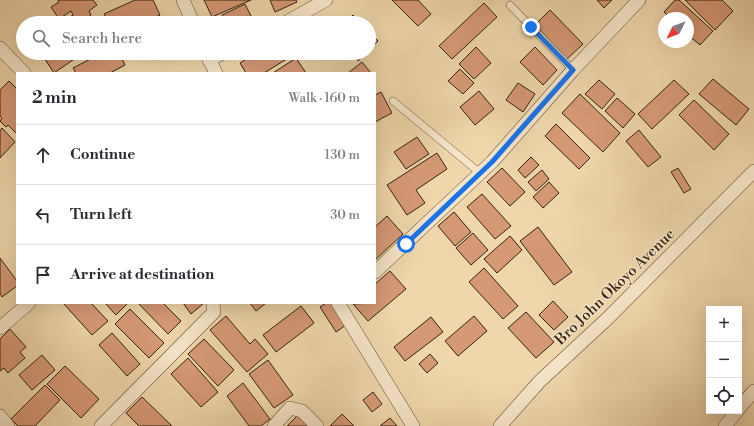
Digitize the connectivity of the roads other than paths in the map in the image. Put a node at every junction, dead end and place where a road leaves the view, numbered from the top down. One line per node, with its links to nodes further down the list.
1 (183, 0): 5 (street)
2 (326, 0): 6 (street)
3 (639, 0): 9 (street)
4 (510, 6): 9 (lane)
5 (190, 16)
6 (297, 16)
7 (2, 56): 10 (street)
8 (209, 60): 11 (street)
9 (573, 70): 14 (street)
10 (23, 72)
11 (215, 72)
12 (394, 101): 14 (lane)
13 (754, 171): 29 (street, Bro John Okoyo Avenue)
14 (480, 173): 15 (street)
15 (376, 271)
16 (28, 304): 19 (street)
17 (213, 304): 25 (street)
18 (339, 304): 28 (street)
19 (0, 328)
20 (754, 391): 21 (street)
21 (742, 405)
22 (735, 414): 30 (street)
23 (0, 416): 24 (street)
24 (8, 426)
25 (101, 426)
26 (274, 426): 27 (street)
27 (318, 426)
28 (413, 426)
29 (500, 426)
30 (725, 426)

